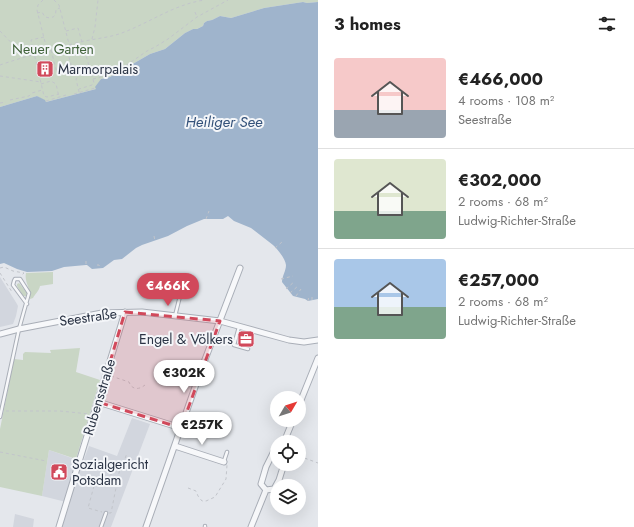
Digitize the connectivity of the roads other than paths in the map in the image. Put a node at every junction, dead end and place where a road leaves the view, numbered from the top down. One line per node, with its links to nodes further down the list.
1 (240, 268): 6 (street)
2 (184, 280): 5 (lane)
3 (27, 304): 3 (lane); 8 (lane)
4 (125, 312): 5 (street, Seestraße); 8 (street, Seestraße); 14 (street, Rubensstraße)
5 (175, 316): 6 (street, Seestraße)
6 (220, 321): 7 (street, Seestraße); 16 (street)
7 (240, 326): 10 (street, Seestraße); 11 (lane)
8 (19, 329): 9 (street, Seestraße); 15 (lane)
9 (0, 334)
10 (318, 340)
11 (248, 349)
12 (318, 358): 13 (street)
13 (305, 391)
14 (98, 402): 16 (street); 24 (street, Rubensstraße)
15 (0, 417)
16 (181, 428): 17 (street)
17 (175, 446): 20 (street); 26 (street)
18 (227, 452): 20 (lane)
19 (270, 458): 22 (street)
20 (224, 462)
21 (282, 471): 22 (street)
22 (266, 490): 27 (street)
23 (106, 513): 25 (lane)
24 (59, 527)
25 (101, 527)
26 (146, 527)
27 (251, 527)

